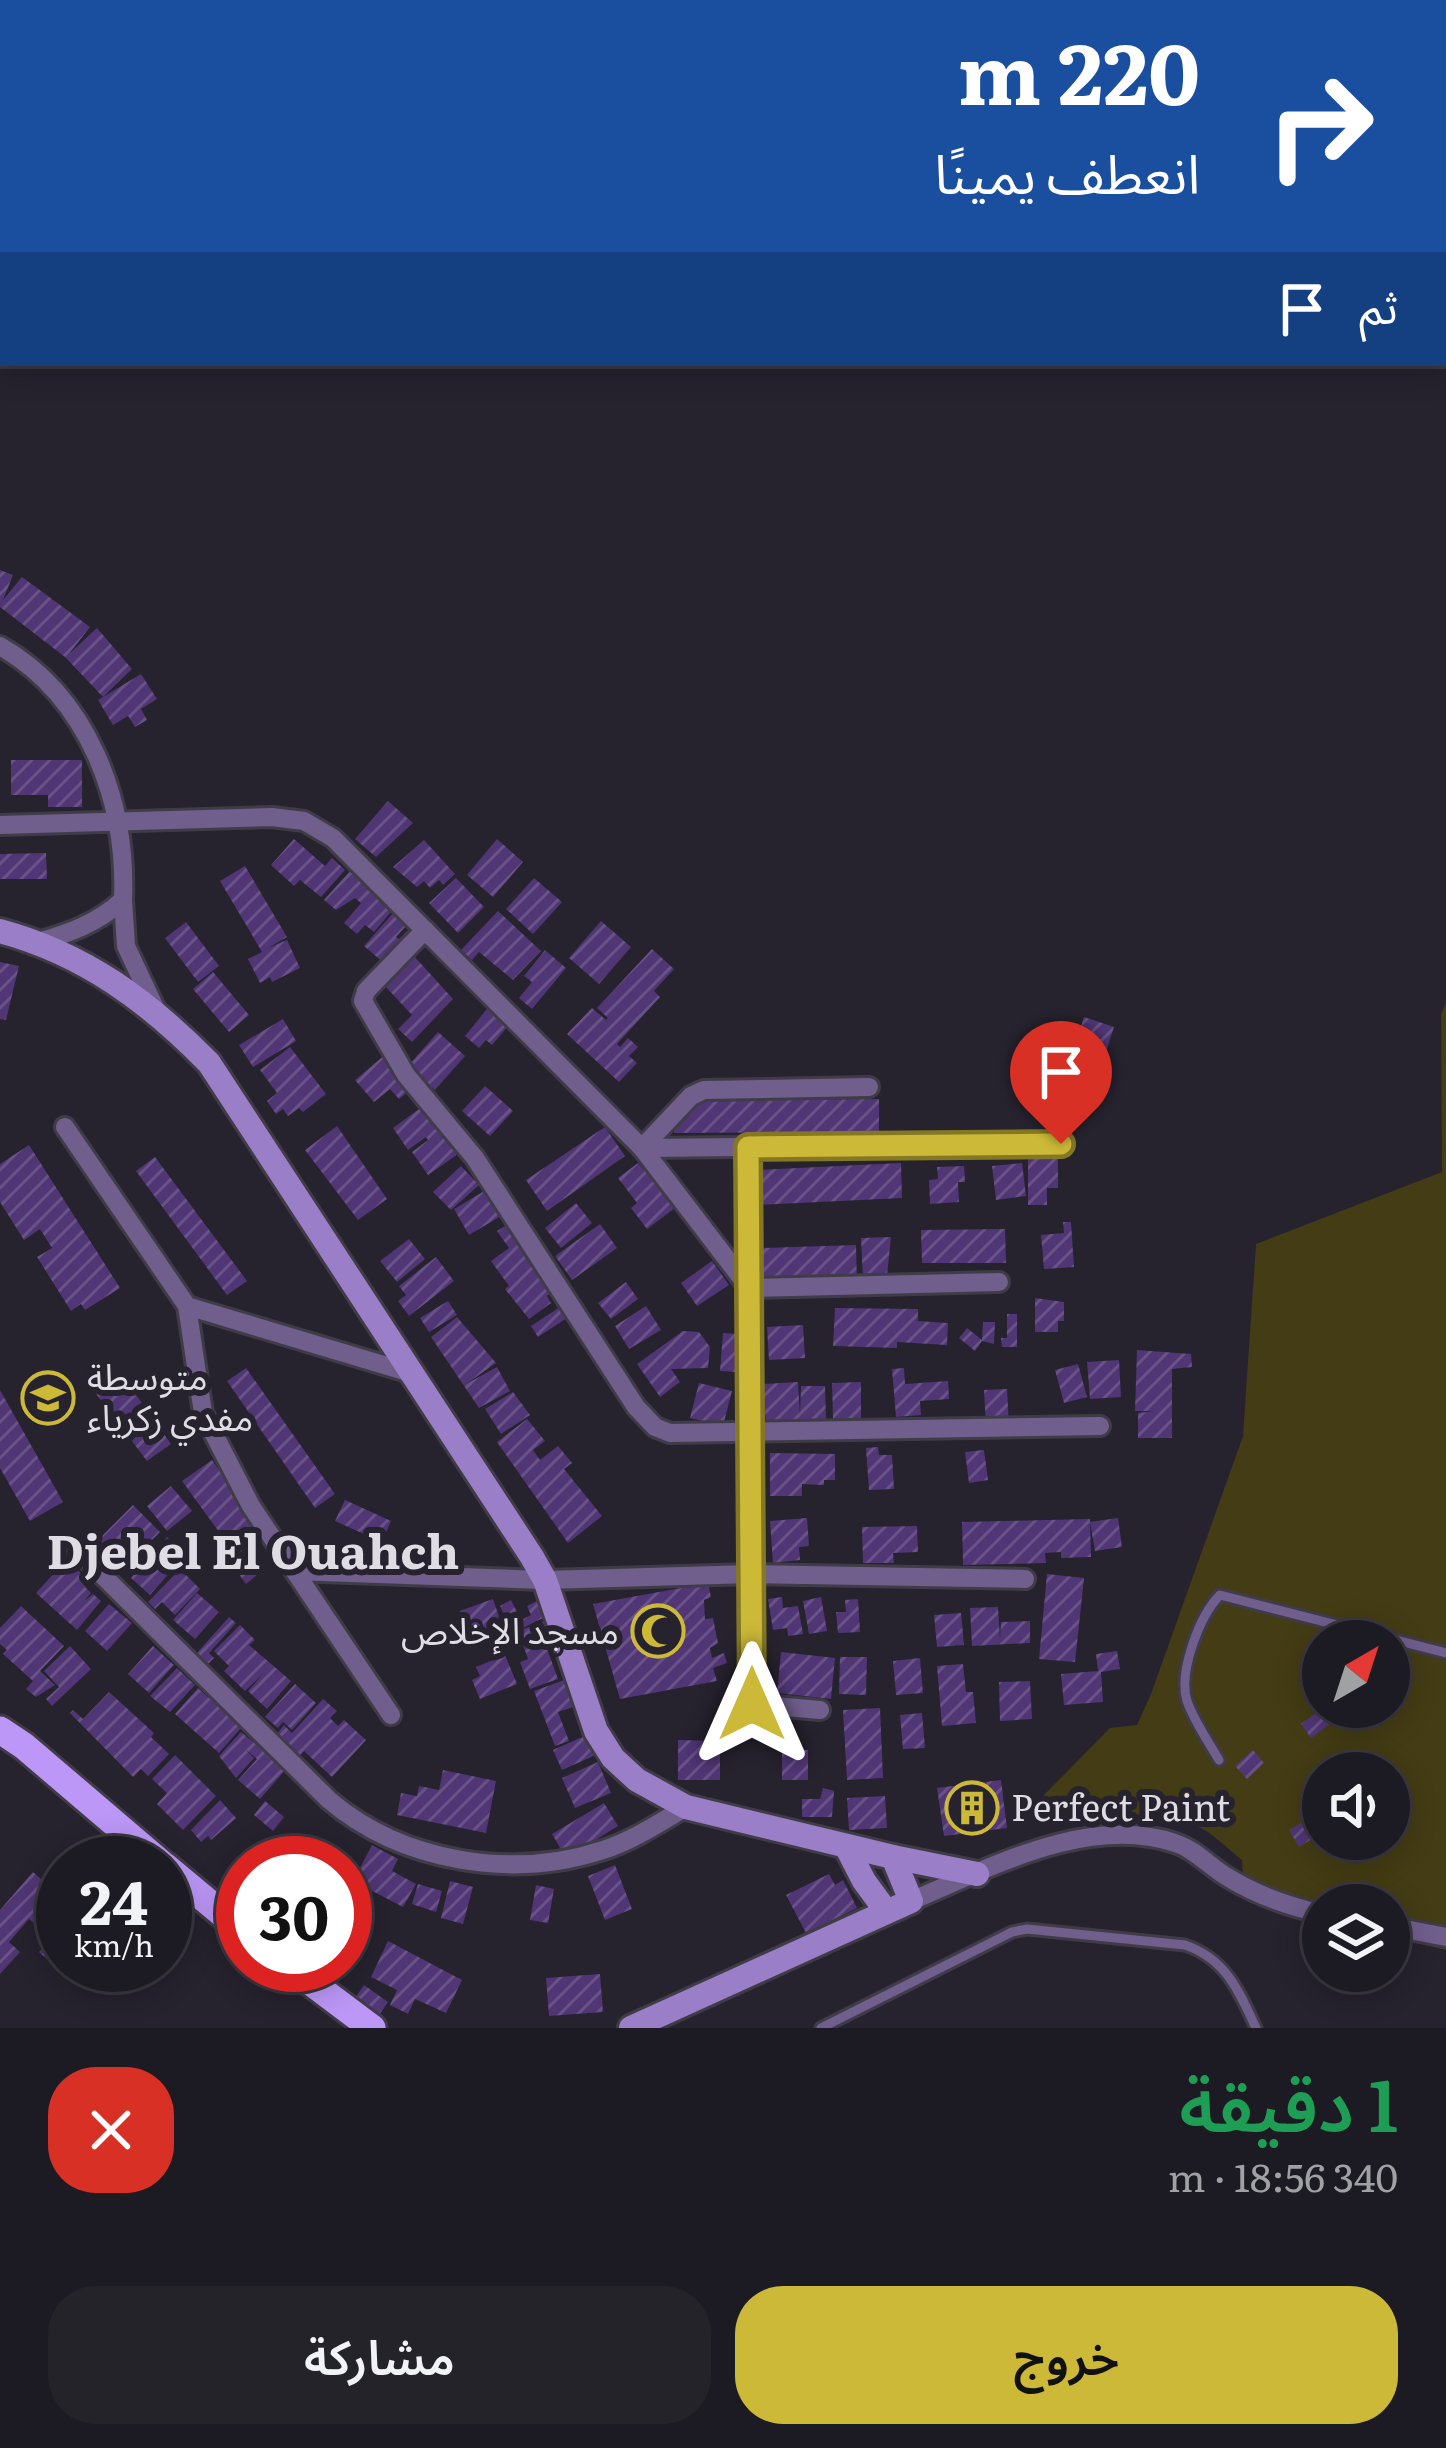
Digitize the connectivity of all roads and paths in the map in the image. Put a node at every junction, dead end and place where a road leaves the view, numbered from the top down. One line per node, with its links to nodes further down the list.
1 (0, 646): 2 (street)
2 (119, 820): 3 (street); 4 (street); 5 (street)
3 (0, 825)
4 (123, 900): 7 (street); 8 (street)
5 (425, 930): 13 (street); 19 (street)
6 (0, 931): 7 (street)
7 (35, 943): 8 (street)
8 (158, 1014): 17 (street)
9 (869, 1088): 13 (street)
10 (65, 1127): 16 (street)
11 (1061, 1144): 12 (street)
12 (748, 1147): 13 (street); 15 (street)
13 (642, 1148): 15 (street)
14 (999, 1282): 15 (street)
15 (749, 1288): 19 (street)
16 (187, 1306): 17 (street); 21 (street)
17 (414, 1374): 24 (street)
18 (1100, 1426): 19 (street)
19 (750, 1435): 22 (street)
20 (76, 1549): 30 (street)
21 (295, 1571): 24 (street); 27 (street)
22 (751, 1574): 23 (street); 24 (street); 26 (street)
23 (1025, 1579)
24 (545, 1580): 30 (street)
25 (1446, 1653): 29 (lane)
26 (820, 1710)
27 (392, 1715)
28 (0, 1730): 31 (main road)
29 (1219, 1760)
30 (686, 1808): 32 (street)
31 (128, 1836)
32 (846, 1846): 33 (street); 39 (street)
33 (893, 1857): 34 (street); 36 (street)
34 (977, 1874): 36 (street); 37 (street)
35 (192, 1889): 38 (main road)
36 (911, 1901): 39 (street)
37 (1302, 1907)
38 (216, 1909)
39 (886, 1911): 44 (street)
40 (1410, 1930): 41 (street)
41 (1446, 1937)
42 (324, 1992): 43 (main road)
43 (372, 2028)
44 (631, 2028)
45 (820, 2028): 46 (lane)
46 (1256, 2028)

